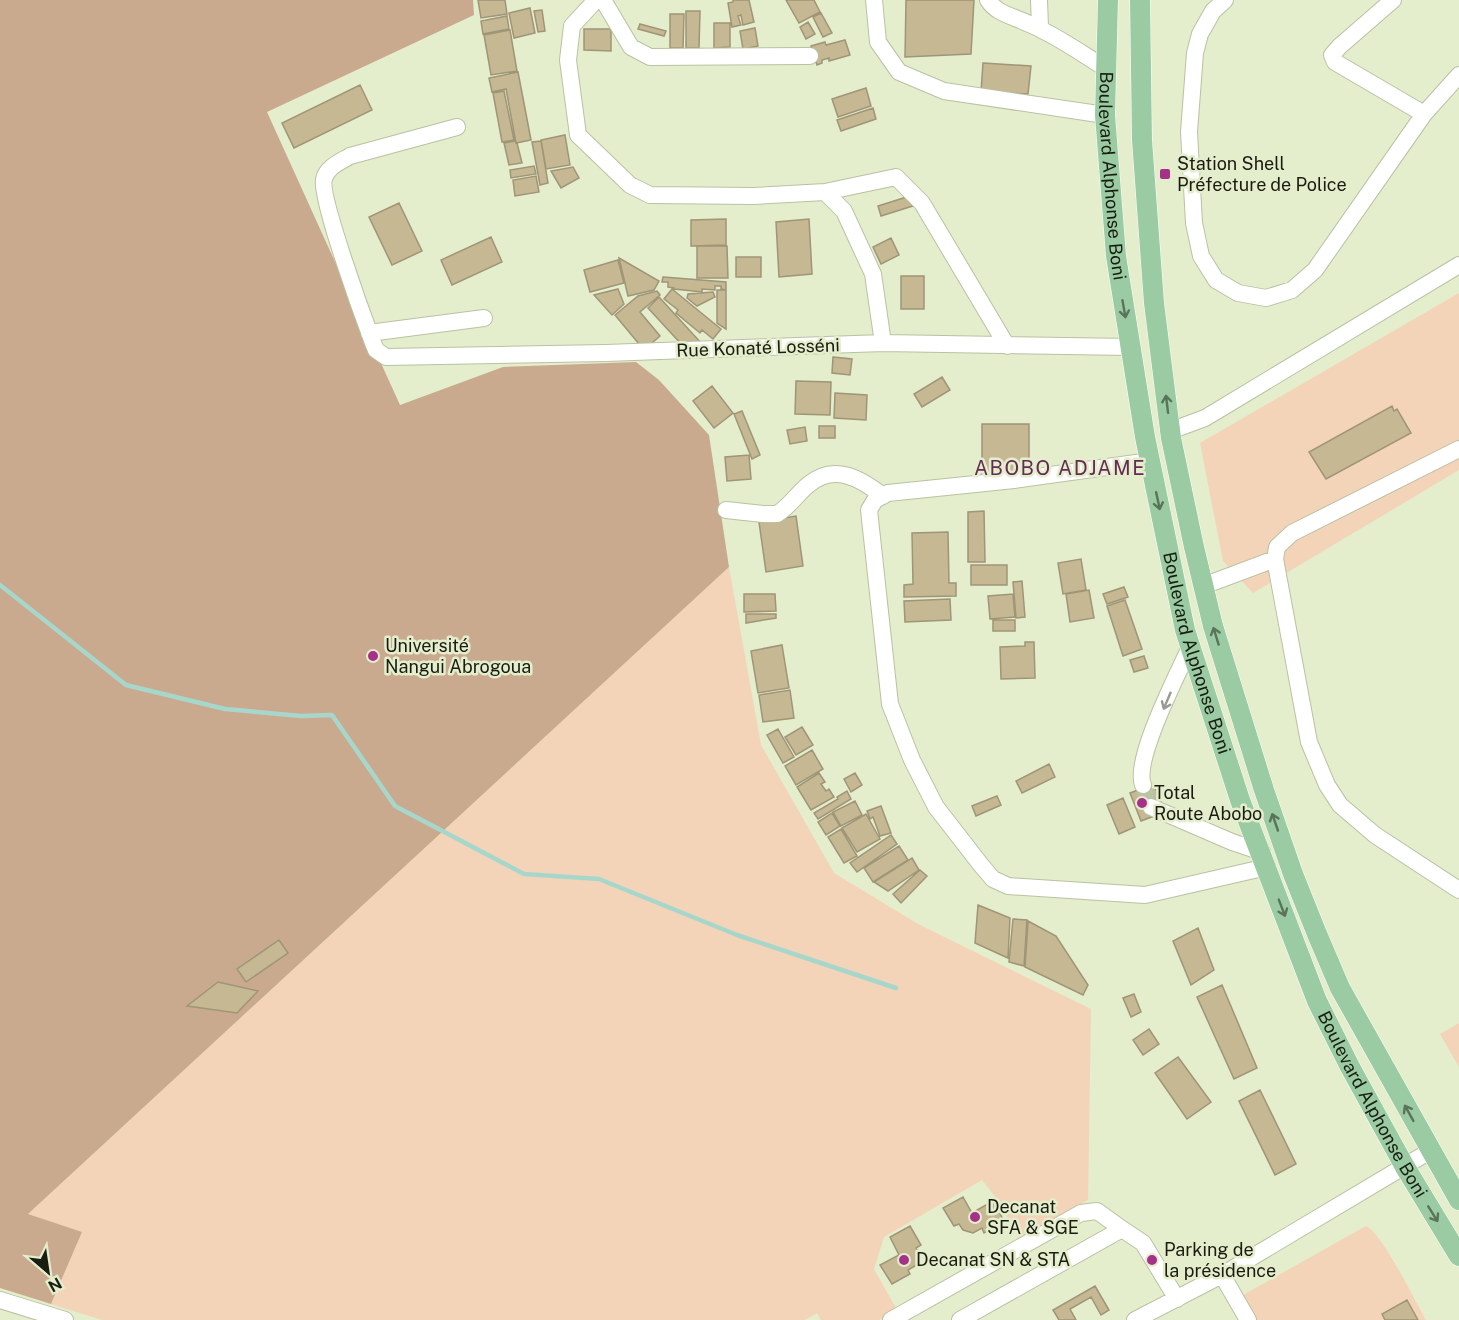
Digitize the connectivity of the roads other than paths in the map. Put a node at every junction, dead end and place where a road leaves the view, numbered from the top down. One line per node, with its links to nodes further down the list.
1 (596, 0): 17 (street)
2 (603, 0): 11 (street)
3 (874, 0): 15 (street)
4 (988, 0): 10 (street)
5 (1039, 0): 10 (street)
6 (1108, 0): 12 (main road, Boulevard Alphonse Boni)
7 (1140, 0): 24 (main road, Boulevard Alphonse Boni, one-way to 7)
8 (1225, 0): 14 (street)
9 (1393, 0): 14 (street)
10 (1040, 27): 12 (street)
11 (810, 56)
12 (1107, 69): 15 (main road, Boulevard Alphonse Boni)
13 (1459, 75): 14 (street)
14 (1424, 114)
15 (1105, 115): 23 (main road, Boulevard Alphonse Boni, one-way to 23)
16 (457, 127): 20 (street)
17 (825, 192): 21 (street); 22 (street)
18 (1459, 265): 24 (street)
19 (484, 318): 20 (street)
20 (369, 333): 21 (street, Rue Konaté Losséni)
21 (883, 343): 22 (street, Rue Konaté Losséni)
22 (1007, 346): 23 (street, Rue Konaté Losséni)
23 (1131, 347): 26 (main road, Boulevard Alphonse Boni)
24 (1170, 431): 30 (main road, Boulevard Alphonse Boni)
25 (1459, 449): 29 (street)
26 (1150, 461): 27 (street); 31 (main road, Boulevard Alphonse Boni, one-way to 31)
27 (883, 496): 28 (street); 34 (street)
28 (726, 510)
29 (1275, 558): 30 (street); 35 (street)
30 (1203, 586): 36 (main road, Boulevard Alphonse Boni, one-way to 30)
31 (1190, 647): 32 (street, one-way to 32); 34 (main road, Boulevard Alphonse Boni)
32 (1143, 785)
33 (1151, 807): 34 (street)
34 (1264, 860): 37 (main road, Boulevard Alphonse Boni, one-way to 37)
35 (1459, 890)
36 (1430, 1151): 37 (street); 38 (main road, Boulevard Alphonse Boni)
37 (1405, 1167): 40 (main road, Boulevard Alphonse Boni, one-way to 40); 41 (street)
38 (1459, 1200)
39 (1122, 1228): 42 (street); 44 (street); 46 (street)
40 (1459, 1256)
41 (1222, 1275): 42 (street); 49 (street)
42 (1177, 1299): 48 (street)
43 (0, 1300): 45 (street)
44 (984, 1314): 47 (street)
45 (64, 1320)
46 (891, 1320)
47 (960, 1320)
48 (1135, 1320)
49 (1248, 1320)

